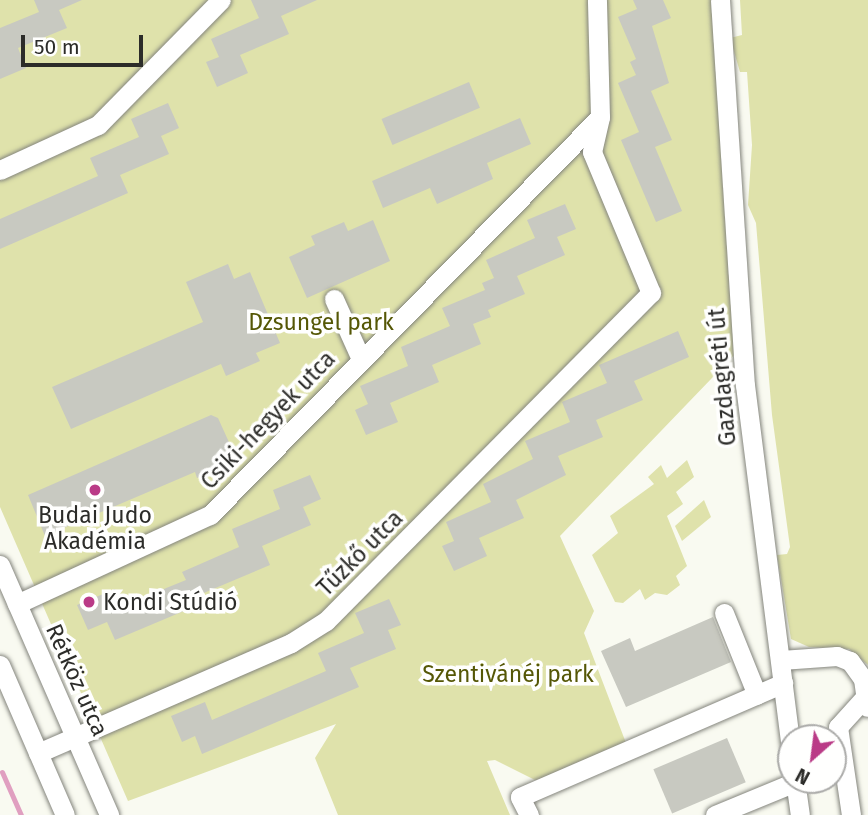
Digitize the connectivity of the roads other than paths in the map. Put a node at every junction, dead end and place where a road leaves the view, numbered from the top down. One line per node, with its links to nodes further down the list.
1 (221, 0): 5 (street)
2 (597, 0): 4 (street)
3 (720, 0): 11 (street, Gazdagréti út)
4 (600, 117): 7 (street, Csiki-hegyek utca); 17 (street, Tűzkő utca)
5 (0, 170)
6 (334, 299): 7 (street)
7 (361, 359): 9 (street, Csiki-hegyek utca)
8 (0, 565): 9 (street, Rétköz utca)
9 (17, 604): 17 (street, Rétköz utca)
10 (724, 613): 14 (street)
11 (781, 660): 13 (street, Gazdagréti út); 15 (street)
12 (2, 673): 18 (street)
13 (783, 683): 14 (street); 16 (street, Gazdagréti út)
14 (757, 695): 23 (street)
15 (867, 704): 26 (street)
16 (788, 724)
17 (75, 737): 18 (street, Tűzkő utca); 22 (street, Rétköz utca)
18 (38, 753): 21 (street)
19 (777, 789): 24 (street)
20 (797, 794): 25 (street)
21 (65, 815)
22 (109, 815)
23 (529, 815)
24 (715, 815)
25 (800, 815)
26 (850, 815)

